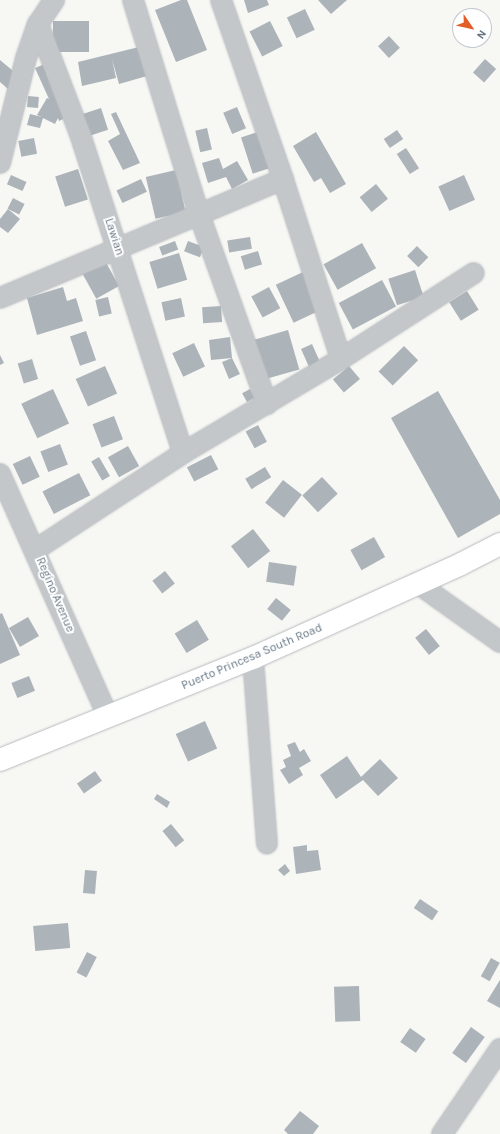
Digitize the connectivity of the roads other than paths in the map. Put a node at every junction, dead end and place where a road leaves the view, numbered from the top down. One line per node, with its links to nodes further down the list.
1 (54, 0): 4 (street)
2 (133, 0): 7 (street)
3 (220, 0): 6 (street)
4 (38, 24): 5 (street); 8 (street, Lawian)
5 (0, 163)
6 (283, 179): 7 (street); 11 (street)
7 (199, 214): 8 (street); 12 (street)
8 (117, 247): 10 (street); 13 (street, Lawian)
9 (474, 273): 11 (street)
10 (0, 298)
11 (341, 359): 12 (street)
12 (267, 404): 13 (street)
13 (183, 453): 16 (street)
14 (1, 479): 16 (street, Regino Avenue)
15 (500, 544): 17 (main road, Puerto Princesa South Road)
16 (35, 550): 20 (street, Regino Avenue)
17 (417, 583): 18 (street); 19 (main road, Puerto Princesa South Road)
18 (500, 642)
19 (253, 658): 20 (main road, Puerto Princesa South Road); 22 (street)
20 (108, 717): 21 (main road, Puerto Princesa South Road)
21 (0, 760)
22 (267, 843)
23 (500, 1050): 24 (street)
24 (442, 1134)

